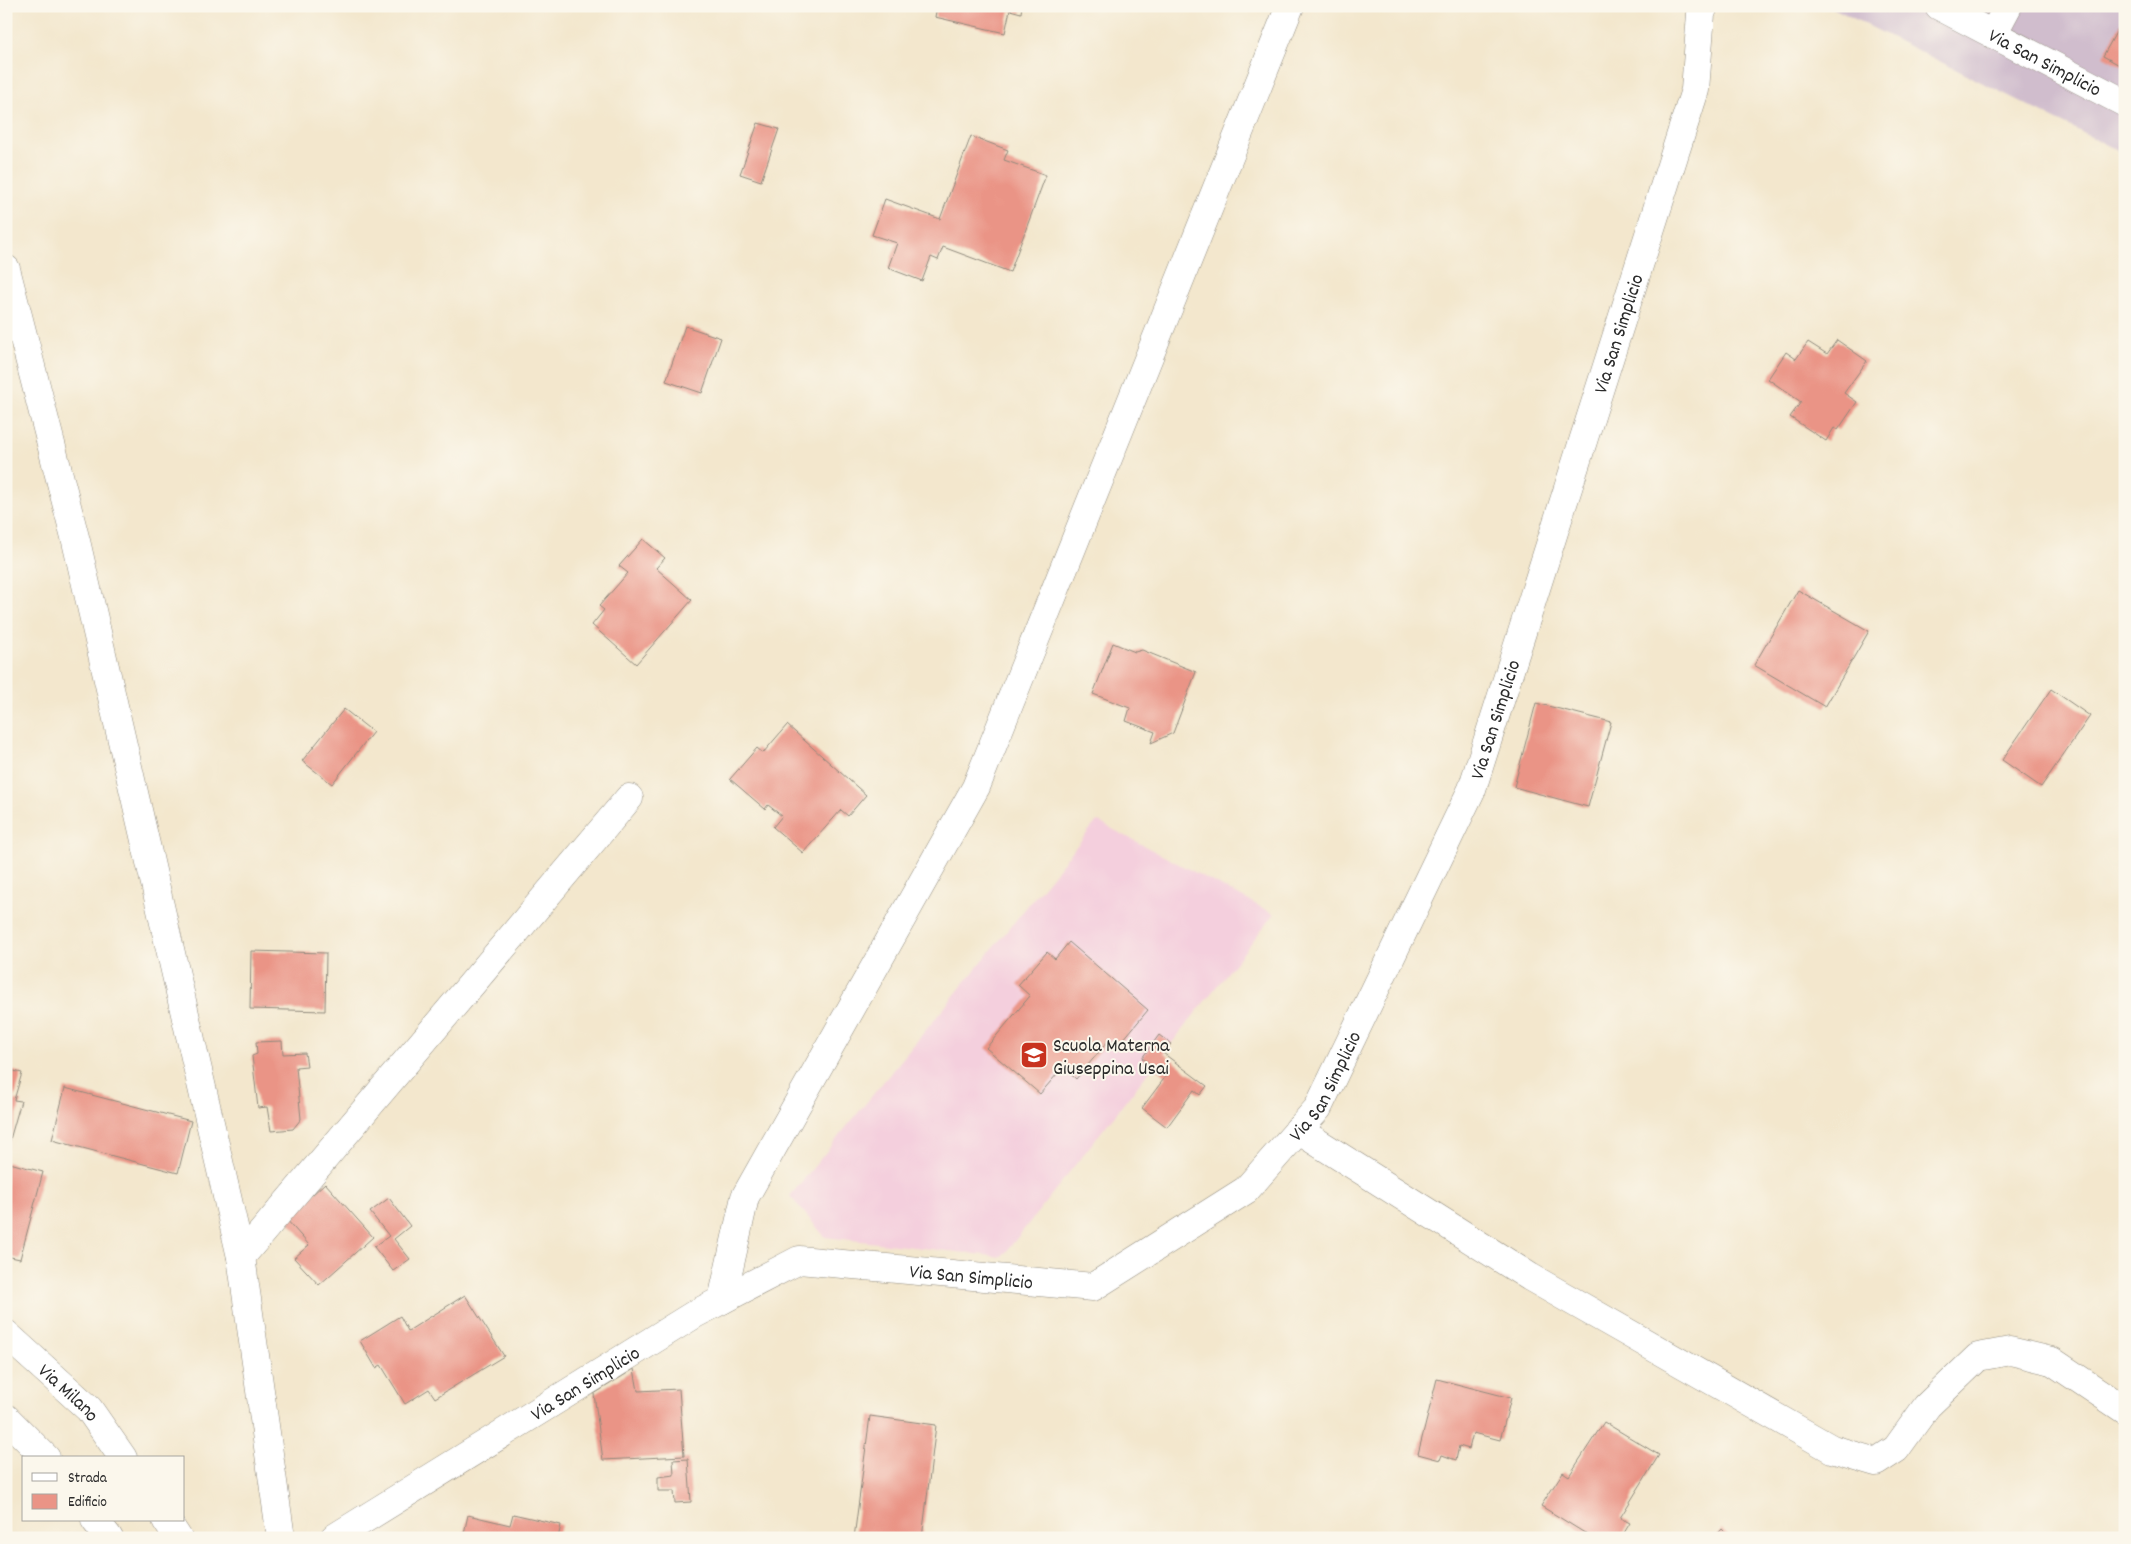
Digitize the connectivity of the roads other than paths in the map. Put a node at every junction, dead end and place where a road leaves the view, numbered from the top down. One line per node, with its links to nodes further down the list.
1 (1290, 6): 11 (street)
2 (1704, 6): 9 (street, Via San Simplicio)
3 (1939, 6): 5 (street, Via San Simplicio)
4 (2008, 6): 5 (street)
5 (1993, 34): 6 (street, Via San Simplicio)
6 (2125, 102)
7 (6, 268): 10 (street)
8 (629, 798): 10 (street)
9 (1298, 1130): 11 (street, Via San Simplicio); 13 (street)
10 (241, 1257): 21 (street)
11 (722, 1300): 22 (street, Via San Simplicio)
12 (6, 1334): 16 (street, Via Milano)
13 (2125, 1410)
14 (6, 1418): 15 (street)
15 (44, 1456)
16 (122, 1456)
17 (97, 1522): 19 (street)
18 (167, 1522): 20 (street)
19 (109, 1538)
20 (178, 1538)
21 (281, 1538)
22 (334, 1538)

